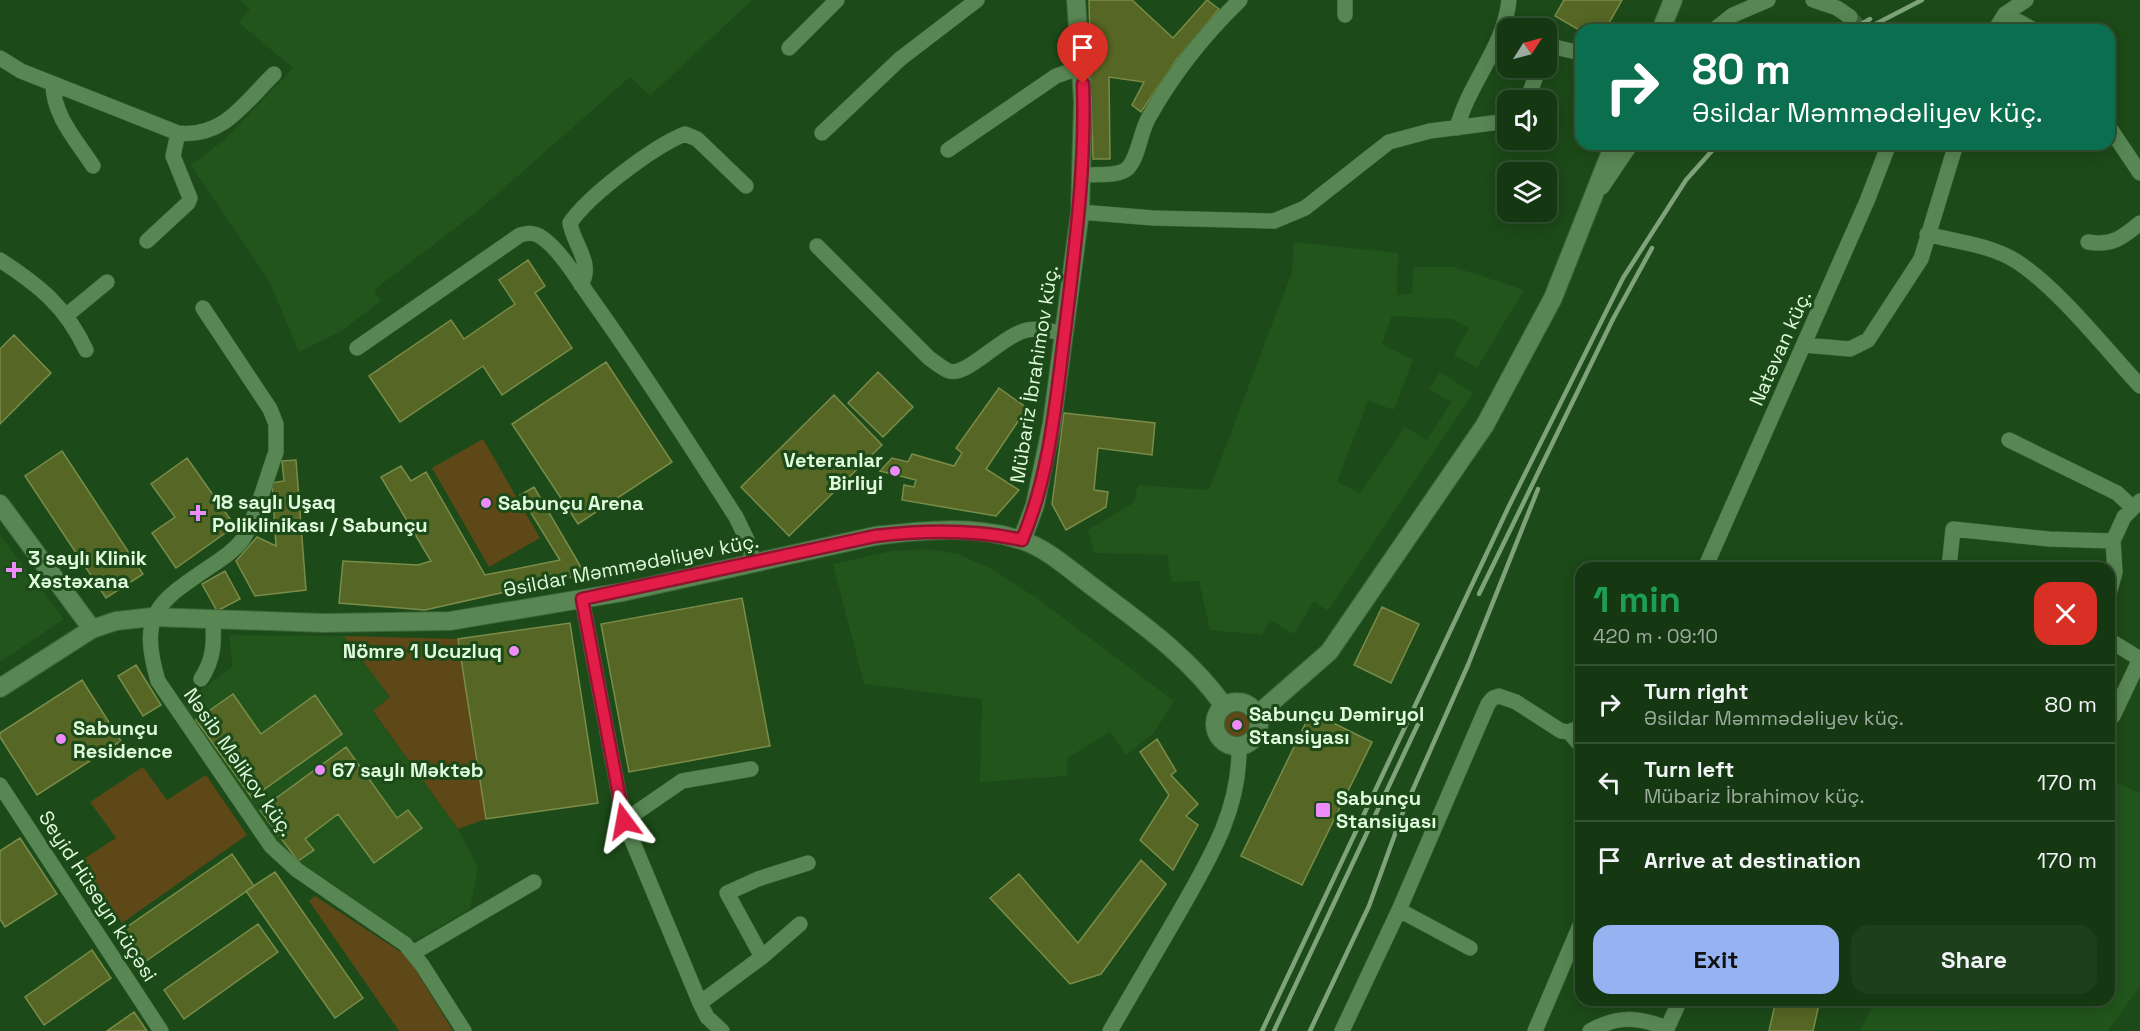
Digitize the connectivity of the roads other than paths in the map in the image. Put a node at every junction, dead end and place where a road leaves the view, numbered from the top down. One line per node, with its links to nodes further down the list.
1 (837, 0): 17 (street)
2 (977, 0): 26 (street)
3 (1076, 0): 20 (street, Mübariz İbrahimov küç.)
4 (1240, 0): 35 (street)
5 (1509, 0): 24 (street)
6 (1673, 0): 12 (street)
7 (1768, 0): 13 (street)
8 (1814, 0): 11 (street)
9 (2026, 0): 10 (street)
10 (2005, 14): 14 (street); 15 (street)
11 (1850, 17)
12 (1663, 24)
13 (1722, 24)
14 (1999, 24)
15 (2023, 24)
16 (1557, 47): 18 (street)
17 (789, 48)
18 (1575, 51)
19 (0, 58): 22 (street)
20 (1082, 67): 28 (street); 35 (street, Mübariz İbrahimov küç.)
21 (274, 74): 25 (street)
22 (54, 84): 25 (street); 33 (street)
23 (1497, 123): 24 (street)
24 (1457, 128): 38 (street)
25 (178, 133): 41 (street)
26 (822, 133)
27 (2115, 136): 34 (street)
28 (948, 150)
29 (1612, 150): 37 (street)
30 (1627, 150): 37 (street)
31 (1886, 150): 50 (street, Natəvan küç.)
32 (1954, 150): 40 (street)
33 (93, 166)
34 (2140, 172)
35 (1083, 175): 38 (street, Mübariz İbrahimov küç.)
36 (746, 186): 46 (street)
37 (1591, 204): 72 (street)
38 (1080, 212): 49 (street, Mübariz İbrahimov küç.)
39 (2140, 223): 42 (street)
40 (1927, 234): 50 (street); 53 (street)
41 (147, 241)
42 (2088, 242)
43 (817, 246): 49 (street)
44 (0, 260): 48 (street)
45 (107, 282): 48 (street)
46 (581, 285): 51 (street); 62 (street)
47 (203, 308): 64 (street)
48 (67, 315): 52 (street)
49 (1065, 334): 57 (street, Mübariz İbrahimov küç.)
50 (1804, 345): 59 (street, Natəvan küç.)
51 (357, 348)
52 (86, 350)
53 (2140, 386)
54 (2009, 440): 56 (street)
55 (0, 504): 66 (street)
56 (2137, 504): 58 (street)
57 (1022, 540): 62 (street, Əsildar Məmmədəliyev küç.); 70 (street, Əsildar Məmmədəliyev küç.)
58 (2114, 541): 60 (street); 61 (street)
59 (1709, 562)
60 (1950, 562)
61 (2115, 562)
62 (754, 564): 63 (street, Əsildar Məmmədəliyev küç.)
63 (582, 599): 65 (street, Əsildar Məmmədəliyev küç.); 77 (street)
64 (152, 617): 65 (street, Əsildar Məmmədəliyev küç.); 66 (street, Əsildar Məmmədəliyev küç.); 84 (street, Nəsib Məlikov küç.)
65 (213, 620): 68 (street)
66 (92, 629): 69 (street, Əsildar Məmmədəliyev küç.)
67 (2115, 644): 71 (street)
68 (201, 679)
69 (0, 688)
70 (1224, 706): 72 (street); 74 (street)
71 (2115, 712)
72 (1257, 715): 74 (street)
73 (1575, 730): 80 (street)
74 (1239, 747): 92 (street)
75 (752, 769): 77 (street)
76 (0, 785): 90 (street, Seyid Hüseyn küçəsi)
77 (624, 821): 86 (street)
78 (808, 863): 85 (street)
79 (534, 882): 84 (street)
80 (1399, 910): 83 (street); 93 (street)
81 (800, 924): 85 (street)
82 (1575, 936): 94 (street)
83 (1470, 948)
84 (413, 953): 91 (street, Nəsib Məlikov küç.)
85 (762, 957): 86 (street)
86 (700, 1003): 88 (street)
87 (1677, 1006): 89 (street)
88 (718, 1030)
89 (1666, 1030): 95 (street)
90 (161, 1031)
91 (464, 1031)
92 (1110, 1031)
93 (1342, 1031)
94 (1535, 1031)
95 (1590, 1031)

